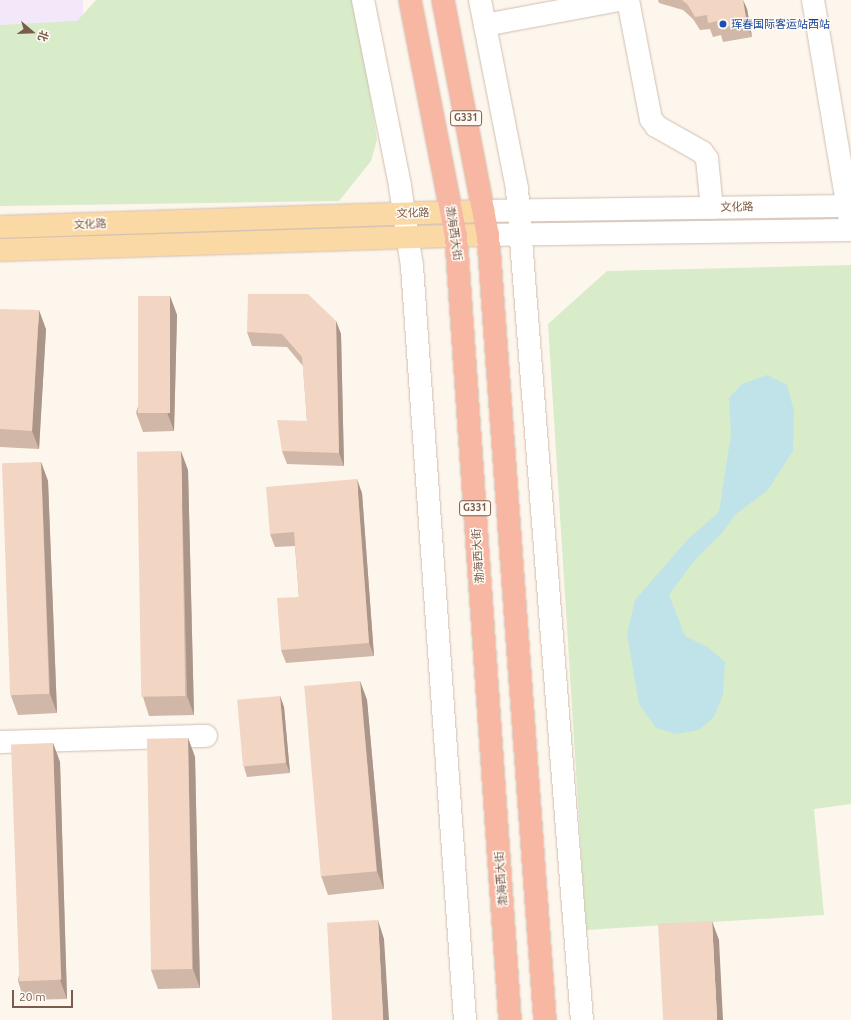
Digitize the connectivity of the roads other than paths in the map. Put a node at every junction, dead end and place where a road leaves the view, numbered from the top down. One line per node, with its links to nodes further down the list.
1 (364, 0): 14 (street)
2 (410, 0): 13 (highway, 渤海西大街 / G331)
3 (444, 0): 12 (highway, G331)
4 (480, 0): 8 (street)
5 (618, 0): 8 (street)
6 (628, 0): 10 (street)
7 (813, 0): 9 (street)
8 (485, 25): 11 (street)
9 (850, 206): 10 (street, 文化路); 16 (street)
10 (712, 208): 11 (street, 文化路)
11 (519, 210): 12 (street, 文化路); 17 (street)
12 (484, 211): 13 (main road, 文化路); 18 (highway, G331)
13 (452, 212): 14 (main road, 文化路); 19 (highway, 渤海西大街 / G331)
14 (404, 214): 15 (main road, 文化路); 20 (street)
15 (0, 227)
16 (851, 229): 17 (street)
17 (521, 234): 18 (street); 27 (street)
18 (488, 235): 19 (main road); 26 (highway, G331)
19 (456, 236): 20 (main road); 25 (highway, 渤海西大街 / G331)
20 (408, 238): 21 (main road); 24 (street)
21 (0, 250)
22 (206, 736): 23 (street)
23 (0, 742)
24 (465, 1020)
25 (510, 1020)
26 (545, 1020)
27 (582, 1020)

